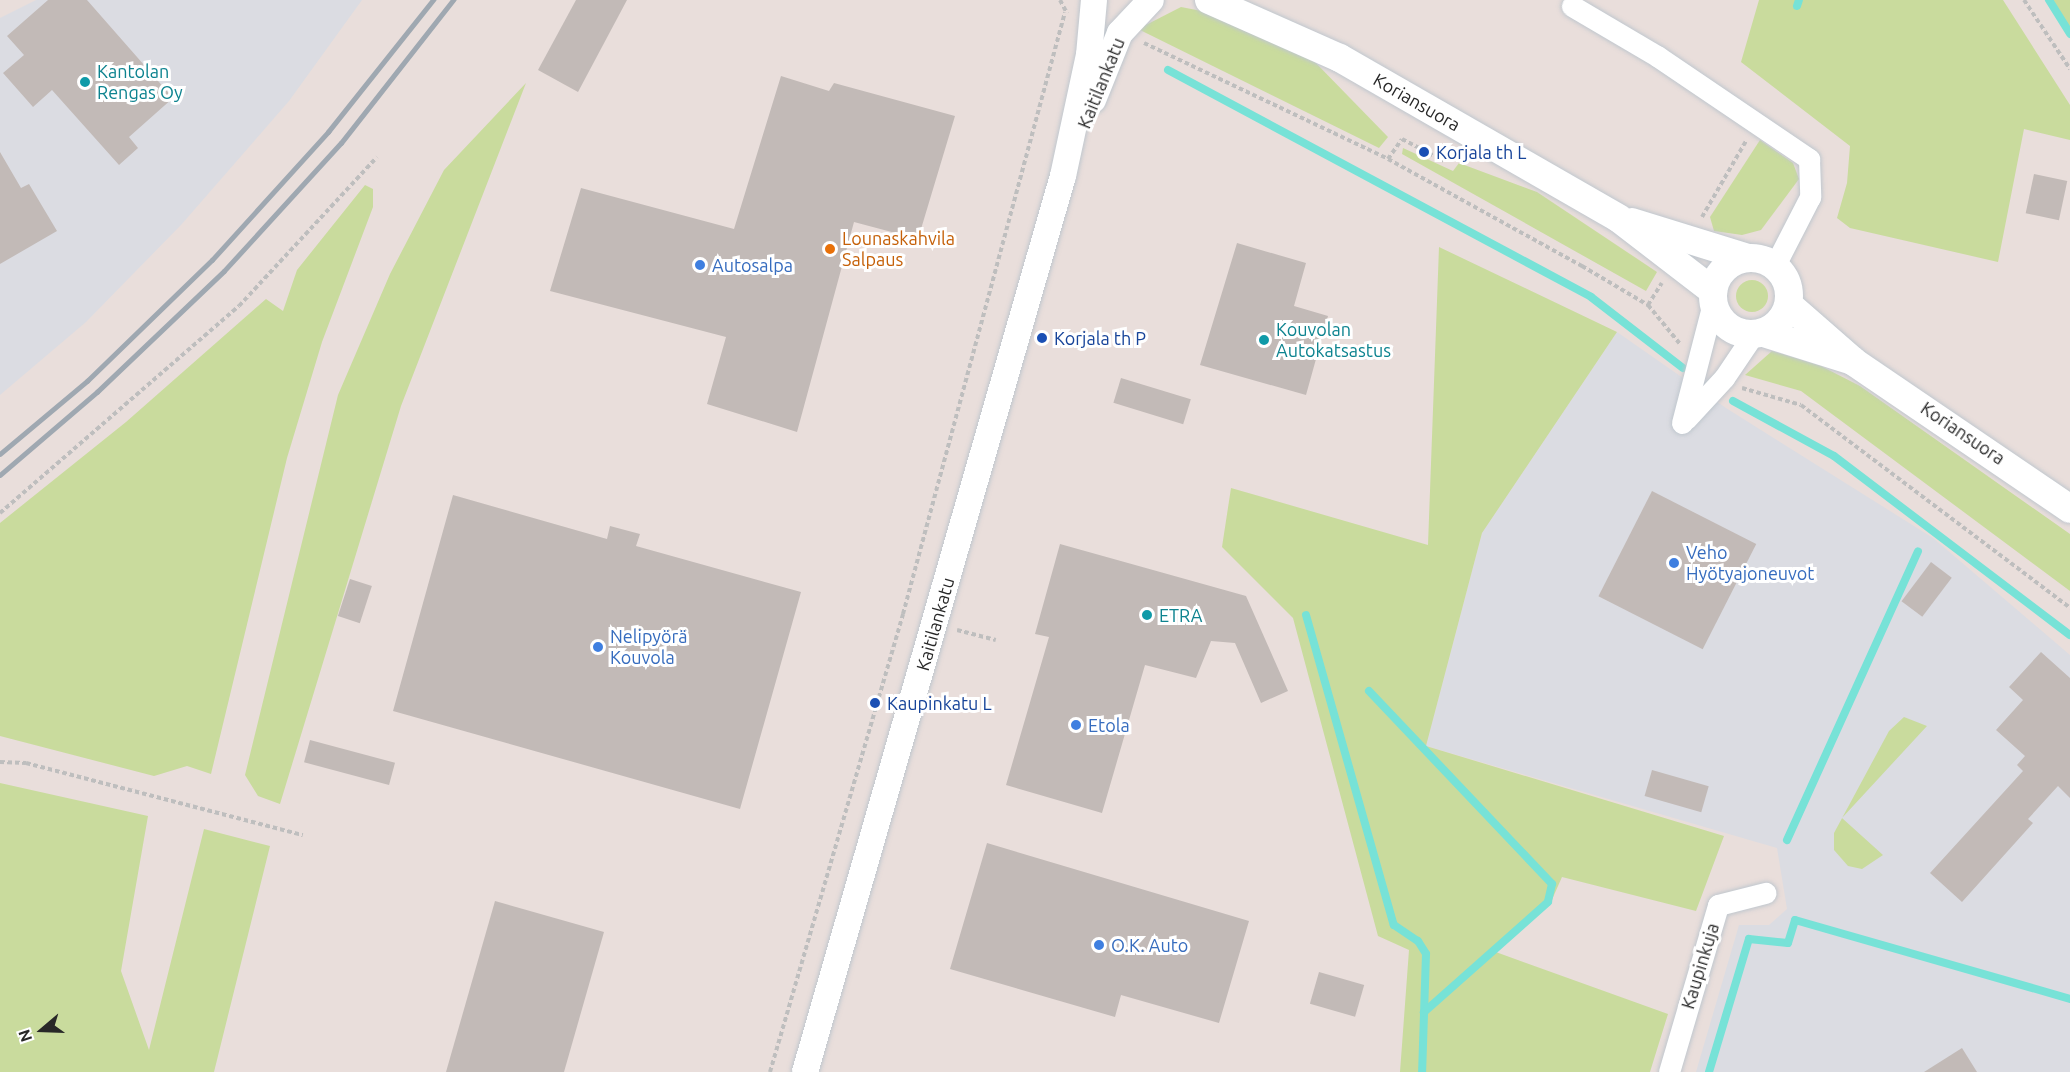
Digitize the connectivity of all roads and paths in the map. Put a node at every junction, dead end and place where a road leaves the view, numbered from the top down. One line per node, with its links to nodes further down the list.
1 (1094, 0): 15 (street, Kaitilankatu)
2 (1151, 0): 15 (street, Kaitilankatu)
3 (1209, 0): 9 (main road, Koriansuora)
4 (1260, 0): 9 (main road, Koriansuora)
5 (2024, 0): 10 (path)
6 (1572, 6): 11 (street)
7 (1065, 12): 36 (path)
8 (1132, 38): 13 (path)
9 (1340, 58): 16 (main road, Koriansuora)
10 (2070, 69)
11 (1755, 121): 17 (path); 19 (street)
12 (377, 157): 29 (path)
13 (1388, 159): 14 (path); 22 (path)
14 (1444, 161)
15 (1063, 176): 37 (street, Kaitilankatu)
16 (1618, 218): 18 (main road, Koriansuora); 21 (main road, Koriansuora)
17 (1695, 229)
18 (1748, 258): 19 (main road); 21 (main road)
19 (1775, 265): 23 (main road)
20 (1665, 280): 22 (path)
21 (1713, 297): 24 (main road); 24 (street)
22 (1648, 305): 25 (path)
23 (1789, 305): 24 (main road); 26 (main road, Koriansuora)
24 (1758, 334): 26 (main road, Koriansuora)
25 (1685, 350)
26 (1854, 362): 28 (main road, Koriansuora)
27 (1733, 383): 30 (path)
28 (2070, 509)
29 (0, 513)
30 (2070, 608)
31 (953, 629): 32 (path)
32 (996, 640)
33 (0, 762): 34 (path)
34 (303, 835)
35 (1765, 893): 38 (street, Kaupinkuja)
36 (770, 1072)
37 (805, 1072)
38 (1669, 1072)

